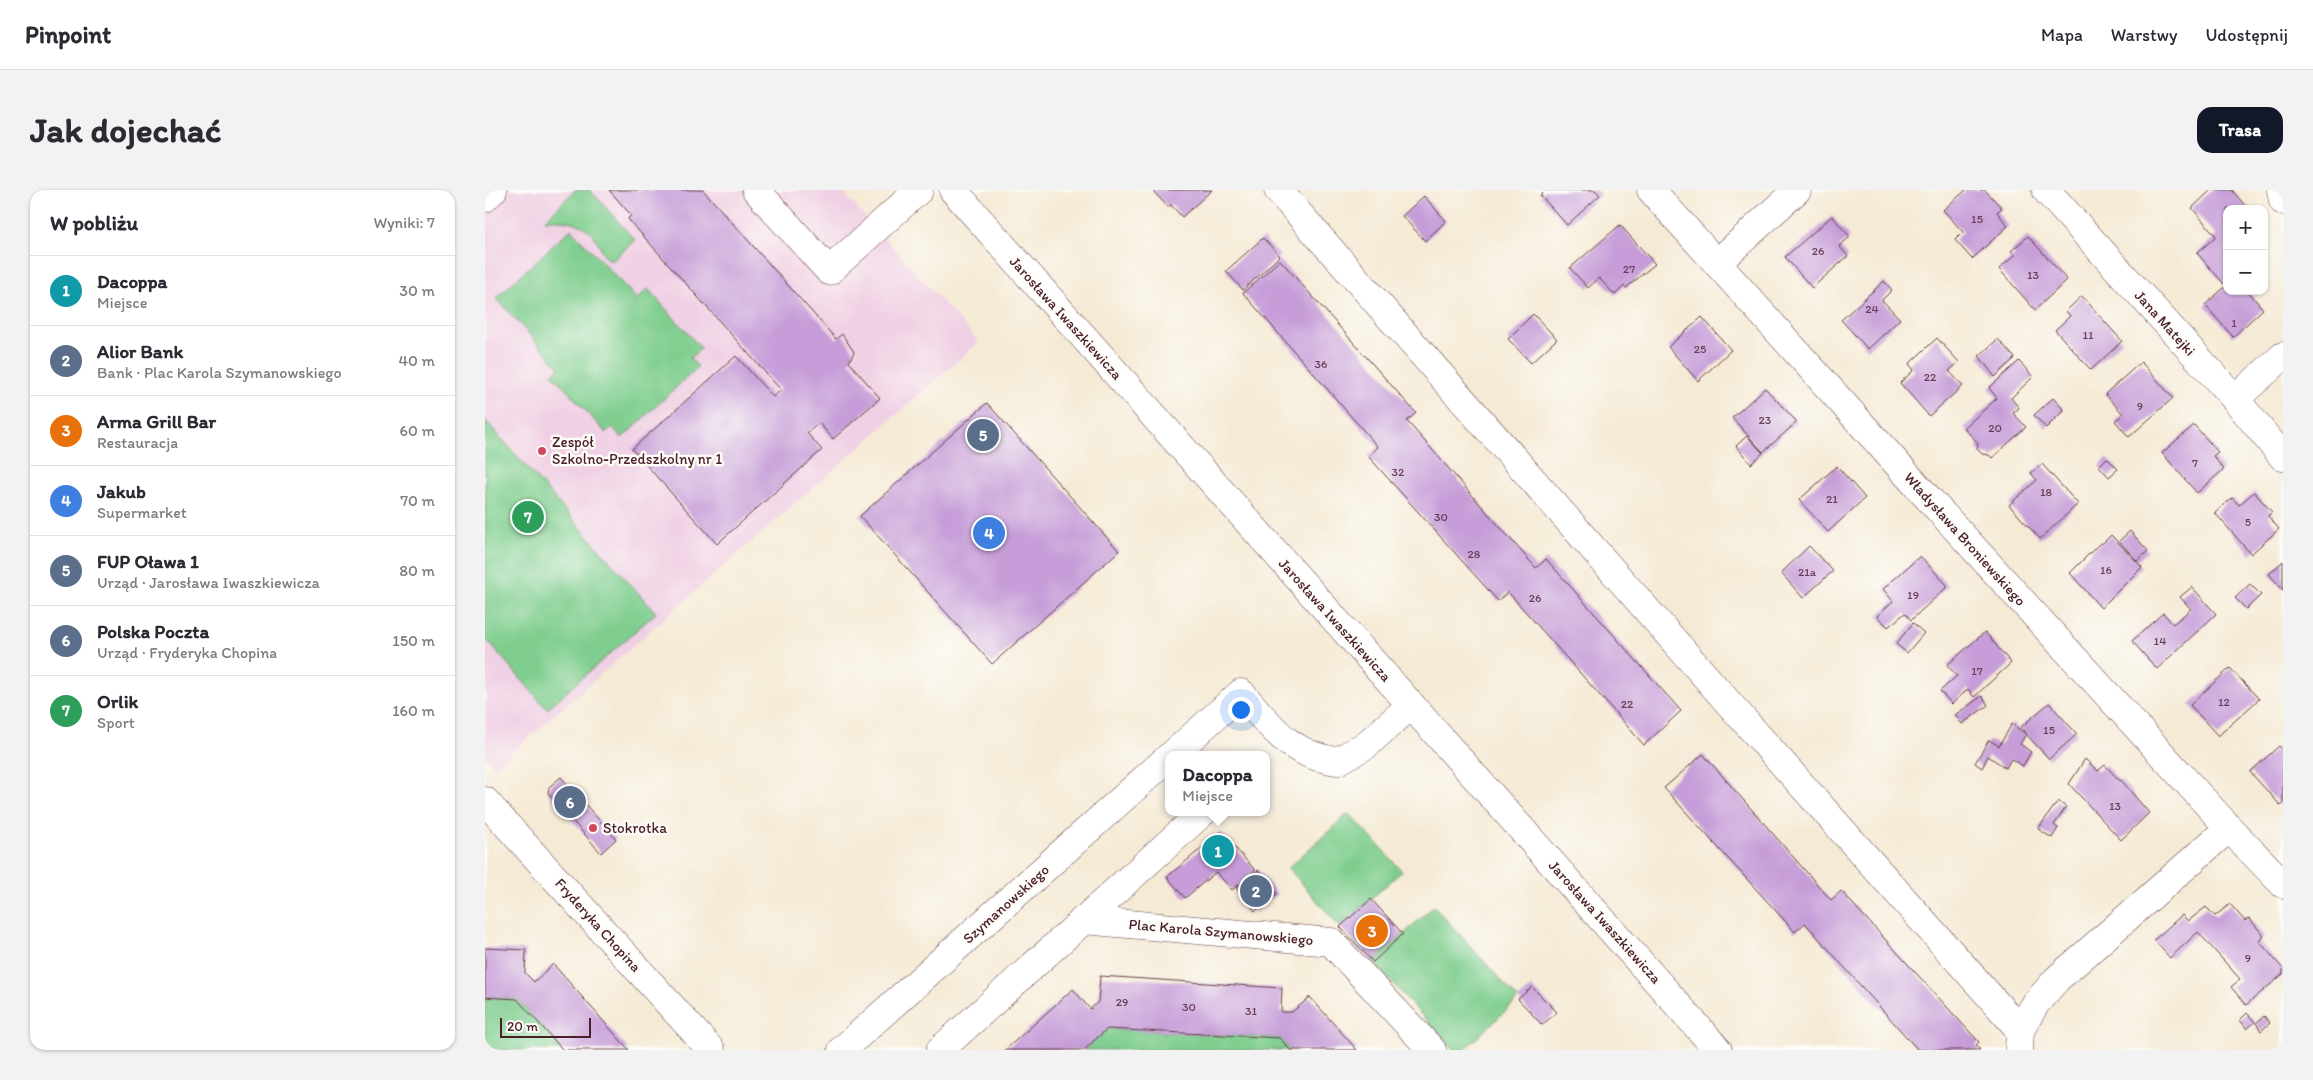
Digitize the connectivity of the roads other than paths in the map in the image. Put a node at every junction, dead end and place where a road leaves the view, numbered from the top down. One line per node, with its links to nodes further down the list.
1 (493, 190): 10 (street)
2 (756, 190): 3 (street)
3 (919, 190)
4 (953, 190): 16 (street, Jarosława Iwaszkiewicza)
5 (1278, 190): 25 (street)
6 (1651, 190): 12 (street, Władysława Broniewskiego)
7 (1797, 190): 12 (street)
8 (2046, 190): 14 (street, Jana Matejki)
9 (2281, 190): 11 (street)
10 (485, 198)
11 (2283, 201)
12 (1717, 263): 22 (street, Władysława Broniewskiego)
13 (2283, 356): 14 (street)
14 (2235, 399): 15 (street, Jana Matejki)
15 (2283, 457)
16 (1411, 705): 17 (street); 30 (street, Jarosława Iwaszkiewicza)
17 (1274, 747): 18 (street, Szymanowskiego)
18 (1177, 751)
19 (1165, 761): 27 (street, Szymanowskiego)
20 (485, 801): 26 (street, Fryderyka Chopina)
21 (1199, 816): 24 (street)
22 (2229, 828): 23 (street, Władysława Broniewskiego); 25 (street)
23 (2279, 873)
24 (1083, 920): 28 (street); 29 (street, Plac Karola Szymanowskiego)
25 (2019, 1040)
26 (711, 1050)
27 (842, 1050)
28 (940, 1050)
29 (1432, 1050)
30 (1719, 1050)

